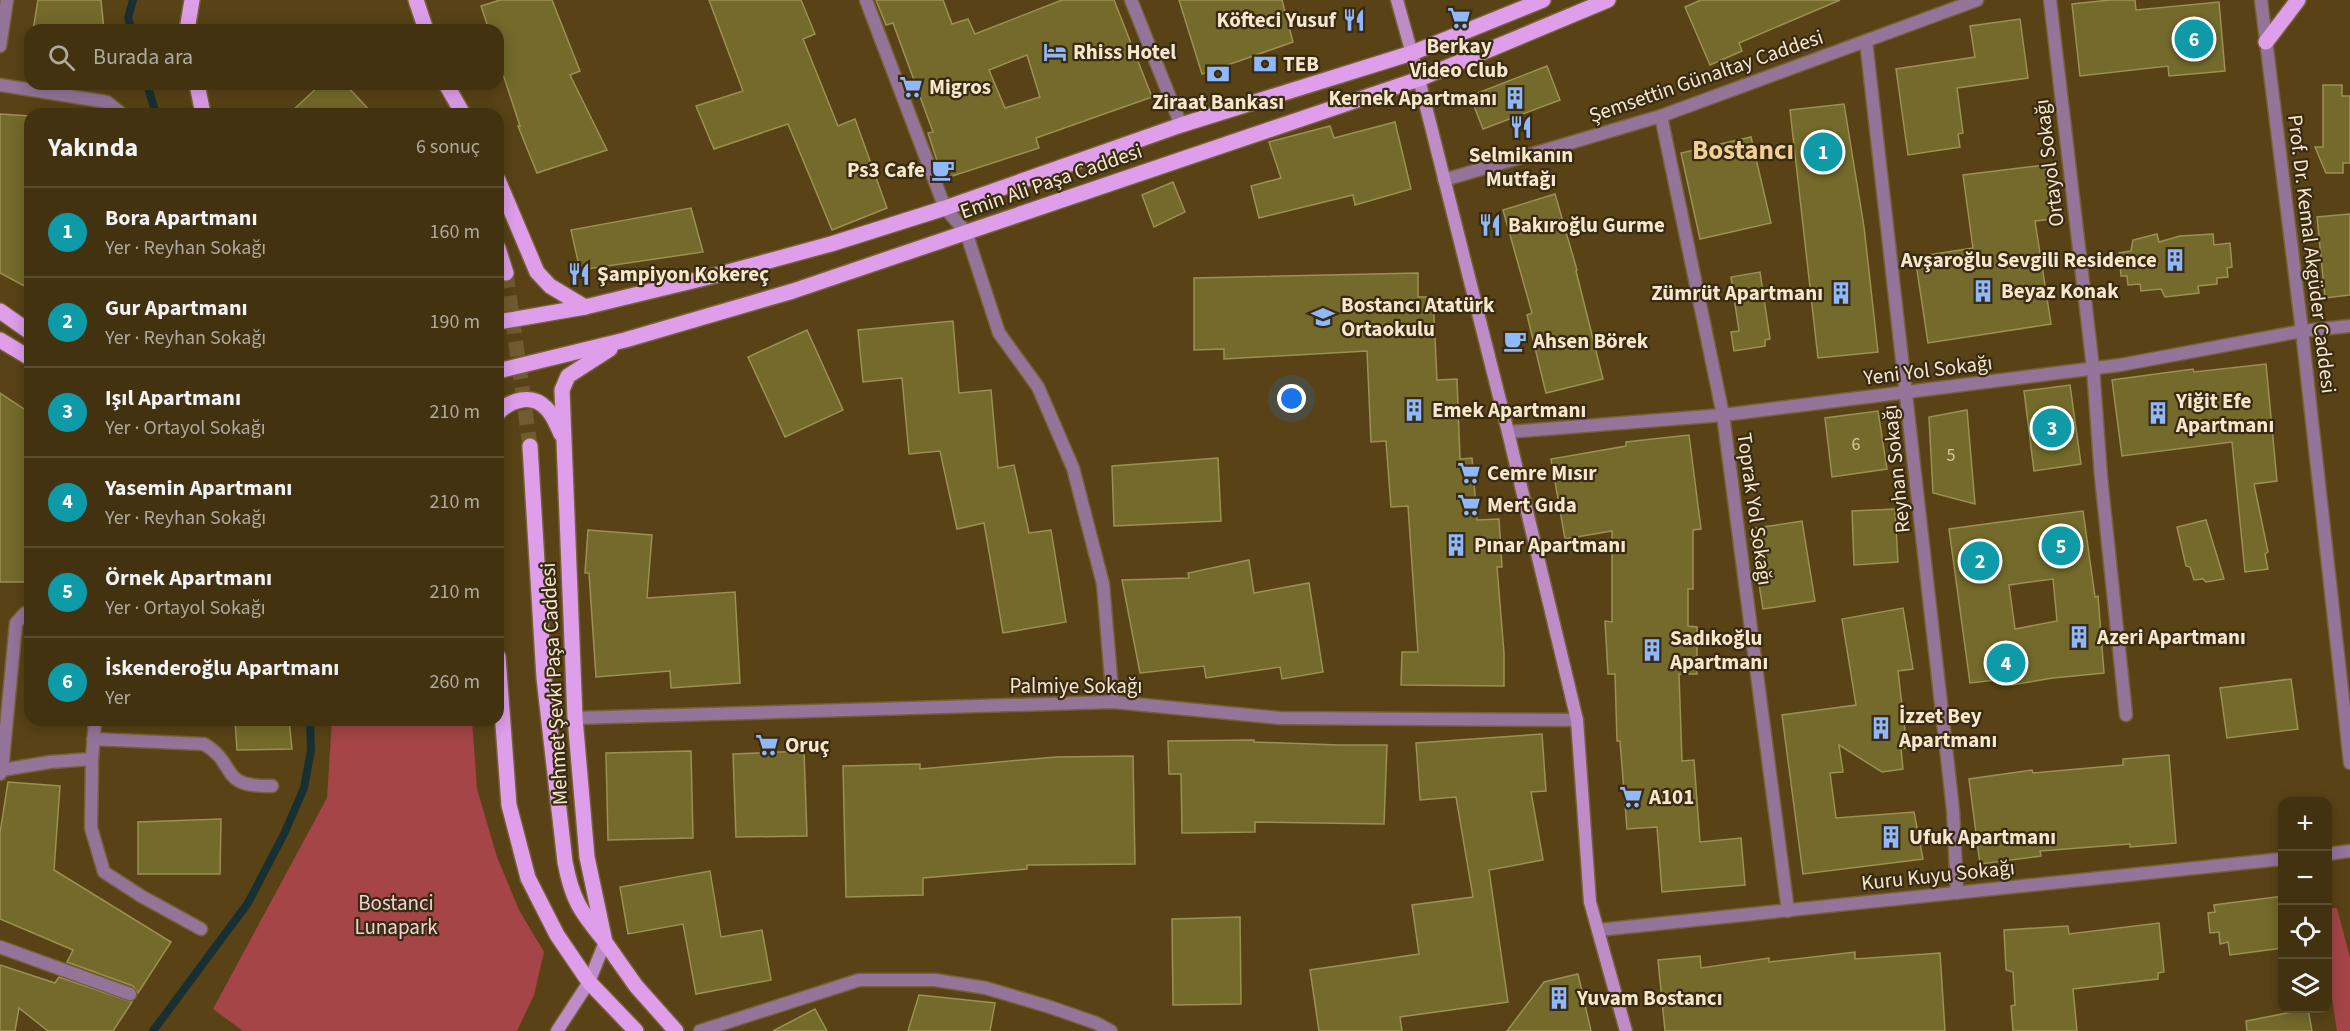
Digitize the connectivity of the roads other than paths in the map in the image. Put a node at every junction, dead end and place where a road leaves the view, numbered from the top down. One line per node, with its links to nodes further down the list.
1 (7, 0): 17 (street)
2 (192, 0): 13 (main road)
3 (416, 0): 14 (main road)
4 (866, 0): 34 (street)
5 (1131, 0): 31 (street)
6 (1397, 0): 18 (main road)
7 (1543, 0): 18 (main road, Emin Ali Paşa Caddesi)
8 (1608, 0): 19 (main road, Emin Ali Paşa Caddesi)
9 (1977, 0): 15 (street, Şemsettin Günaltay Caddesi)
10 (2050, 0): 47 (street, Ortayol Sokağı)
11 (2261, 0): 16 (street, Prof. Dr. Kemal Akgüder Caddesi)
12 (2298, 0): 16 (main road)
13 (188, 24)
14 (424, 24)
15 (1866, 41): 30 (street, Şemsettin Günaltay Caddesi); 49 (street, Reyhan Sokağı)
16 (2266, 42): 43 (street, Prof. Dr. Kemal Akgüder Caddesi)
17 (0, 46)
18 (1412, 53): 19 (main road); 31 (main road, Emin Ali Paşa Caddesi)
19 (1419, 79): 32 (main road); 35 (main road, Emin Ali Paşa Caddesi)
20 (0, 86): 21 (street)
21 (24, 90)
22 (27, 90): 26 (street)
23 (198, 90): 27 (main road)
24 (446, 90): 28 (main road)
25 (448, 90): 29 (main road)
26 (114, 108)
27 (201, 108)
28 (451, 108)
29 (459, 108)
30 (1661, 116): 32 (street, Şemsettin Günaltay Caddesi); 51 (street, Toprak Yol Sokağı)
31 (1181, 125): 34 (main road, Emin Ali Paşa Caddesi)
32 (1444, 180): 52 (main road)
33 (504, 194): 38 (main road)
34 (945, 208): 35 (street); 38 (main road, Emin Ali Paşa Caddesi)
35 (966, 232): 45 (main road, Emin Ali Paşa Caddesi); 56 (street)
36 (504, 267): 37 (main road)
37 (506, 273)
38 (585, 308): 40 (main road, Emin Ali Paşa Caddesi)
39 (0, 311): 42 (main road)
40 (504, 323)
41 (2350, 326): 43 (street, Yeni Yol Sokağı)
42 (24, 328)
43 (2302, 330): 47 (street, Yeni Yol Sokağı); 64 (street, Prof. Dr. Kemal Akgüder Caddesi)
44 (0, 340): 46 (main road)
45 (625, 340): 48 (main road, Emin Ali Paşa Caddesi); 53 (main road, Mehmet Şevki Paşa Caddesi)
46 (24, 354)
47 (2093, 368): 49 (street, Yeni Yol Sokağı); 57 (street, Ortayol Sokağı)
48 (504, 370)
49 (1907, 392): 51 (street, Yeni Yol Sokağı); 70 (street, Reyhan Sokağı)
50 (504, 406): 53 (main road)
51 (1723, 415): 52 (street, Yeni Yol Sokağı); 71 (street, Toprak Yol Sokağı)
52 (1508, 432): 59 (main road)
53 (562, 436): 58 (main road, Mehmet Şevki Paşa Caddesi)
54 (530, 446): 74 (main road)
55 (24, 614): 65 (street)
56 (1113, 702): 58 (street, Palmiye Sokağı); 59 (street, Palmiye Sokağı)
57 (2126, 715)
58 (575, 718): 74 (main road, Mehmet Şevki Paşa Caddesi)
59 (1577, 720): 73 (main road)
60 (94, 726): 62 (street)
61 (503, 726): 76 (main road)
62 (93, 739): 63 (street); 66 (street)
63 (92, 759): 65 (street); 72 (street)
64 (2350, 763)
65 (1, 772)
66 (272, 786)
67 (2350, 852): 68 (street)
68 (2332, 854)
69 (2278, 860): 70 (street, Kuru Kuyu Sokağı)
70 (1957, 893): 71 (street, Kuru Kuyu Sokağı)
71 (1788, 911): 73 (street, Kuru Kuyu Sokağı)
72 (201, 929)
73 (1598, 930): 83 (main road)
74 (606, 942): 76 (main road); 80 (main road, Mehmet Şevki Paşa Caddesi)
75 (0, 947): 77 (street)
76 (589, 982): 78 (main road); 79 (main road)
77 (130, 994)
78 (557, 1031)
79 (636, 1031)
80 (676, 1031)
81 (700, 1031): 82 (street)
82 (1111, 1031)
83 (1626, 1031)

